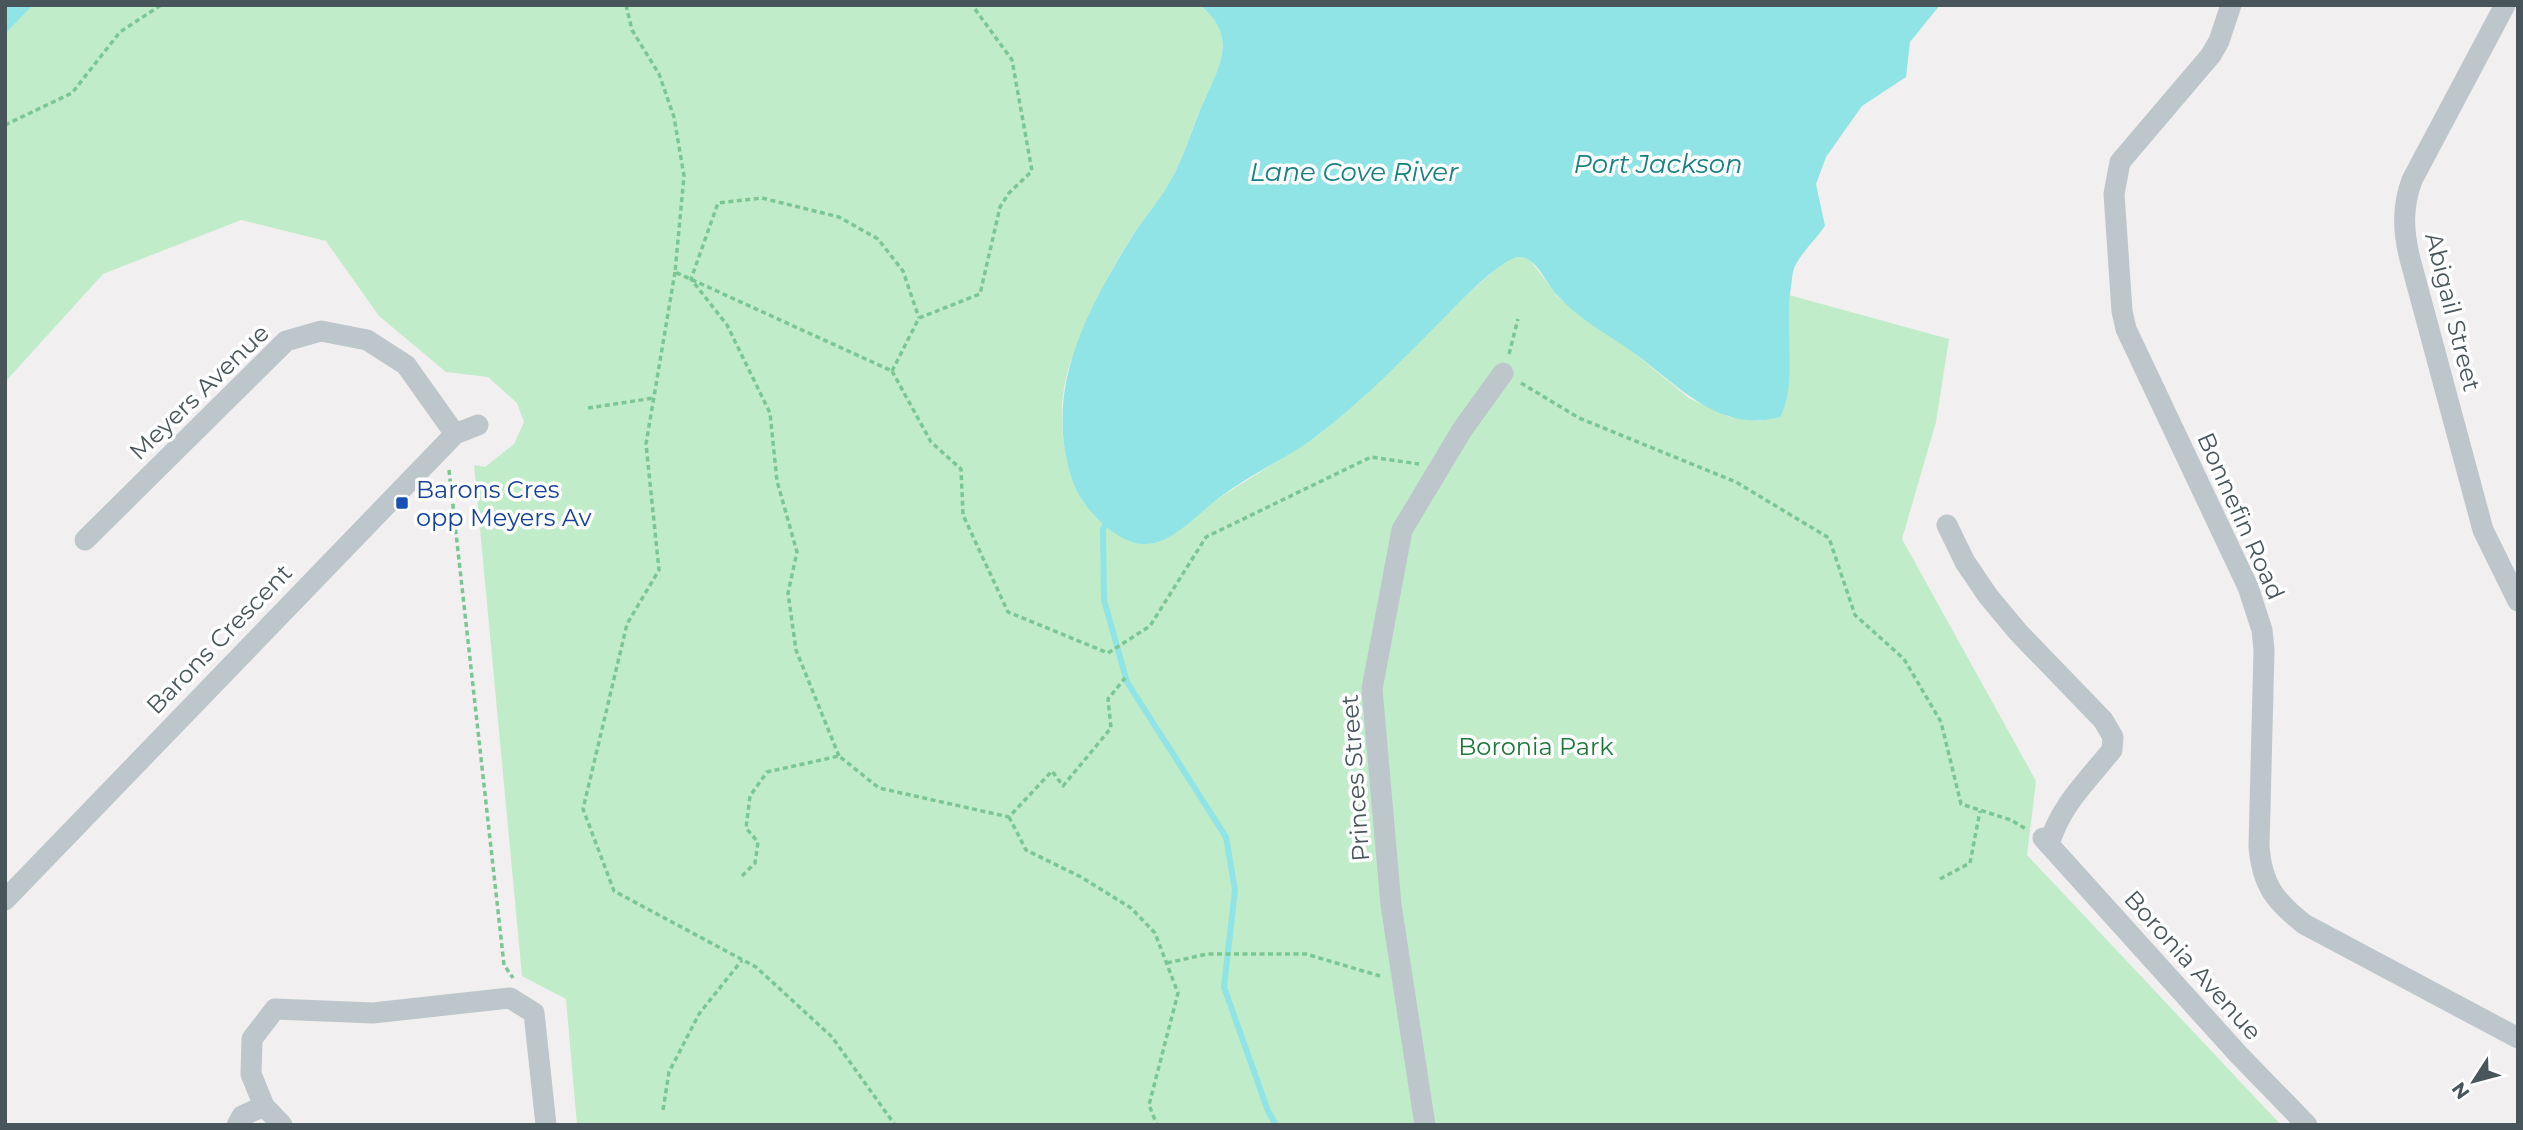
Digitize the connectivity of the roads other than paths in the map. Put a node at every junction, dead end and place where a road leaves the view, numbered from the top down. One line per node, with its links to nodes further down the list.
1 (2231, 5): 10 (street, Bonnefin Road)
2 (2505, 5): 8 (street, Abigail Street)
3 (1503, 373): 15 (street, Princes Street)
4 (478, 425): 5 (street, Barons Crescent)
5 (455, 434): 7 (street, Meyers Avenue); 9 (street, Barons Crescent)
6 (1947, 525): 16 (street, Boronia Avenue)
7 (85, 540)
8 (2518, 601)
9 (5, 900)
10 (2518, 1038)
11 (264, 1106): 12 (street); 13 (street); 14 (street)
12 (237, 1125)
13 (282, 1125)
14 (546, 1125)
15 (1424, 1125)
16 (2307, 1125)

